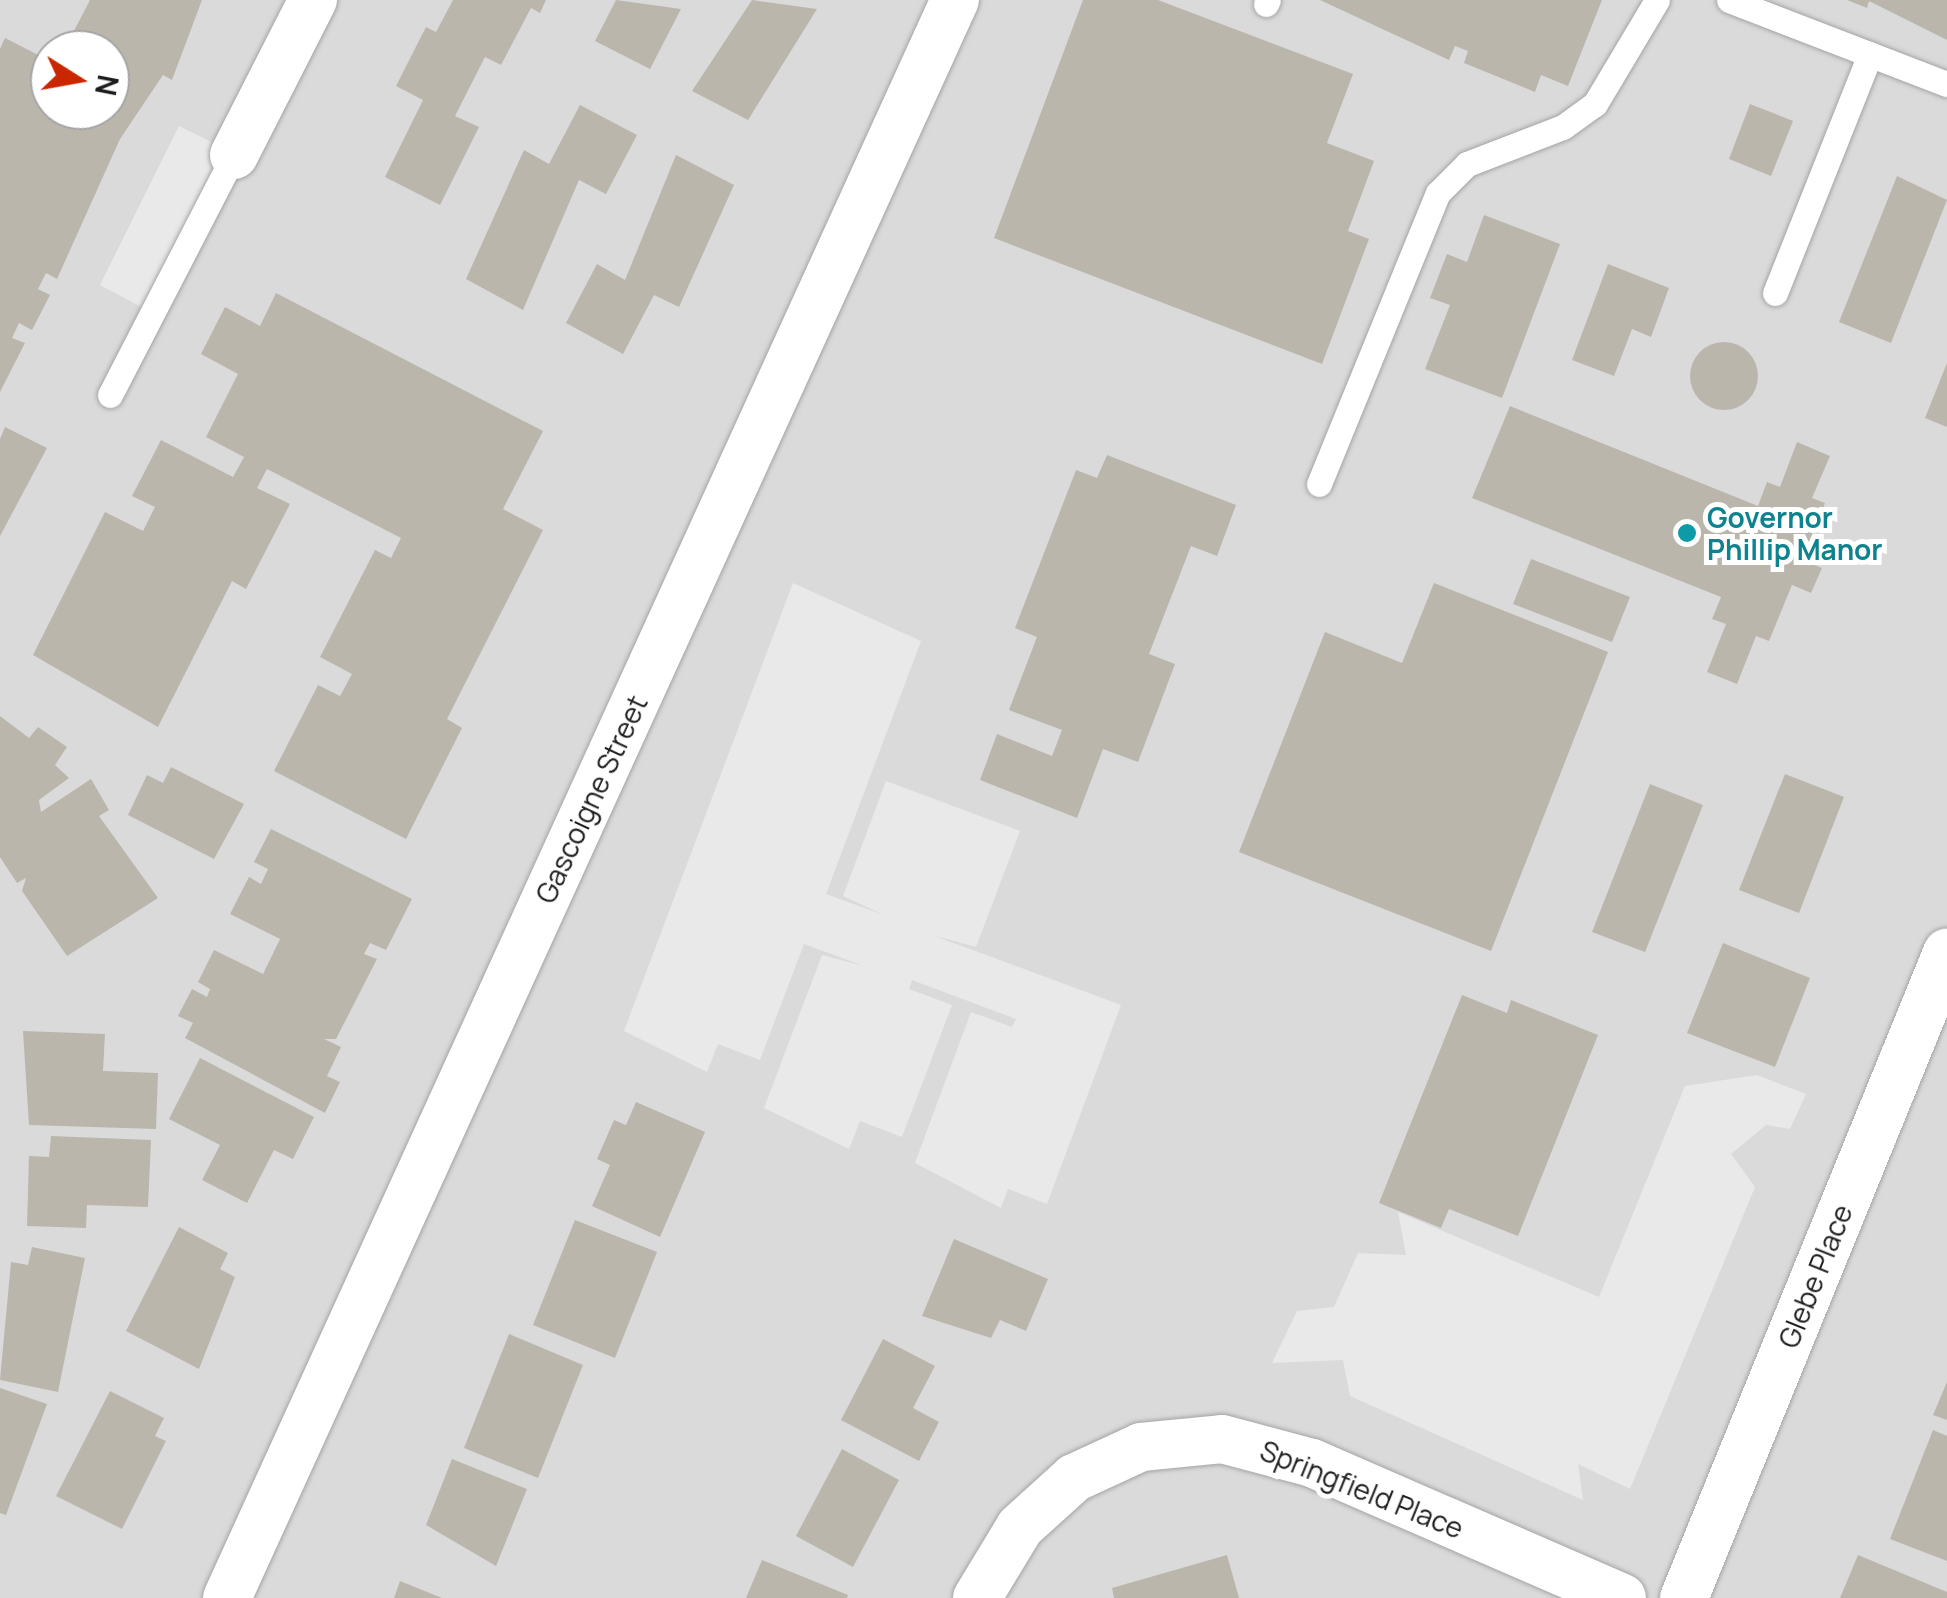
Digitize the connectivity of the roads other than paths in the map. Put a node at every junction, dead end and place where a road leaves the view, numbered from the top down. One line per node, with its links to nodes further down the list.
1 (314, 0): 7 (street)
2 (955, 0): 12 (street, Gascoigne Street)
3 (1656, 0): 10 (lane)
4 (1729, 0): 5 (lane)
5 (1870, 54): 6 (lane); 8 (lane)
6 (1947, 84)
7 (234, 154): 9 (lane)
8 (1776, 293)
9 (110, 395)
10 (1319, 484)
11 (1947, 953): 15 (street, Glebe Place)
12 (226, 1598)
13 (977, 1598): 14 (street, Springfield Place)
14 (1622, 1598)
15 (1684, 1598)

